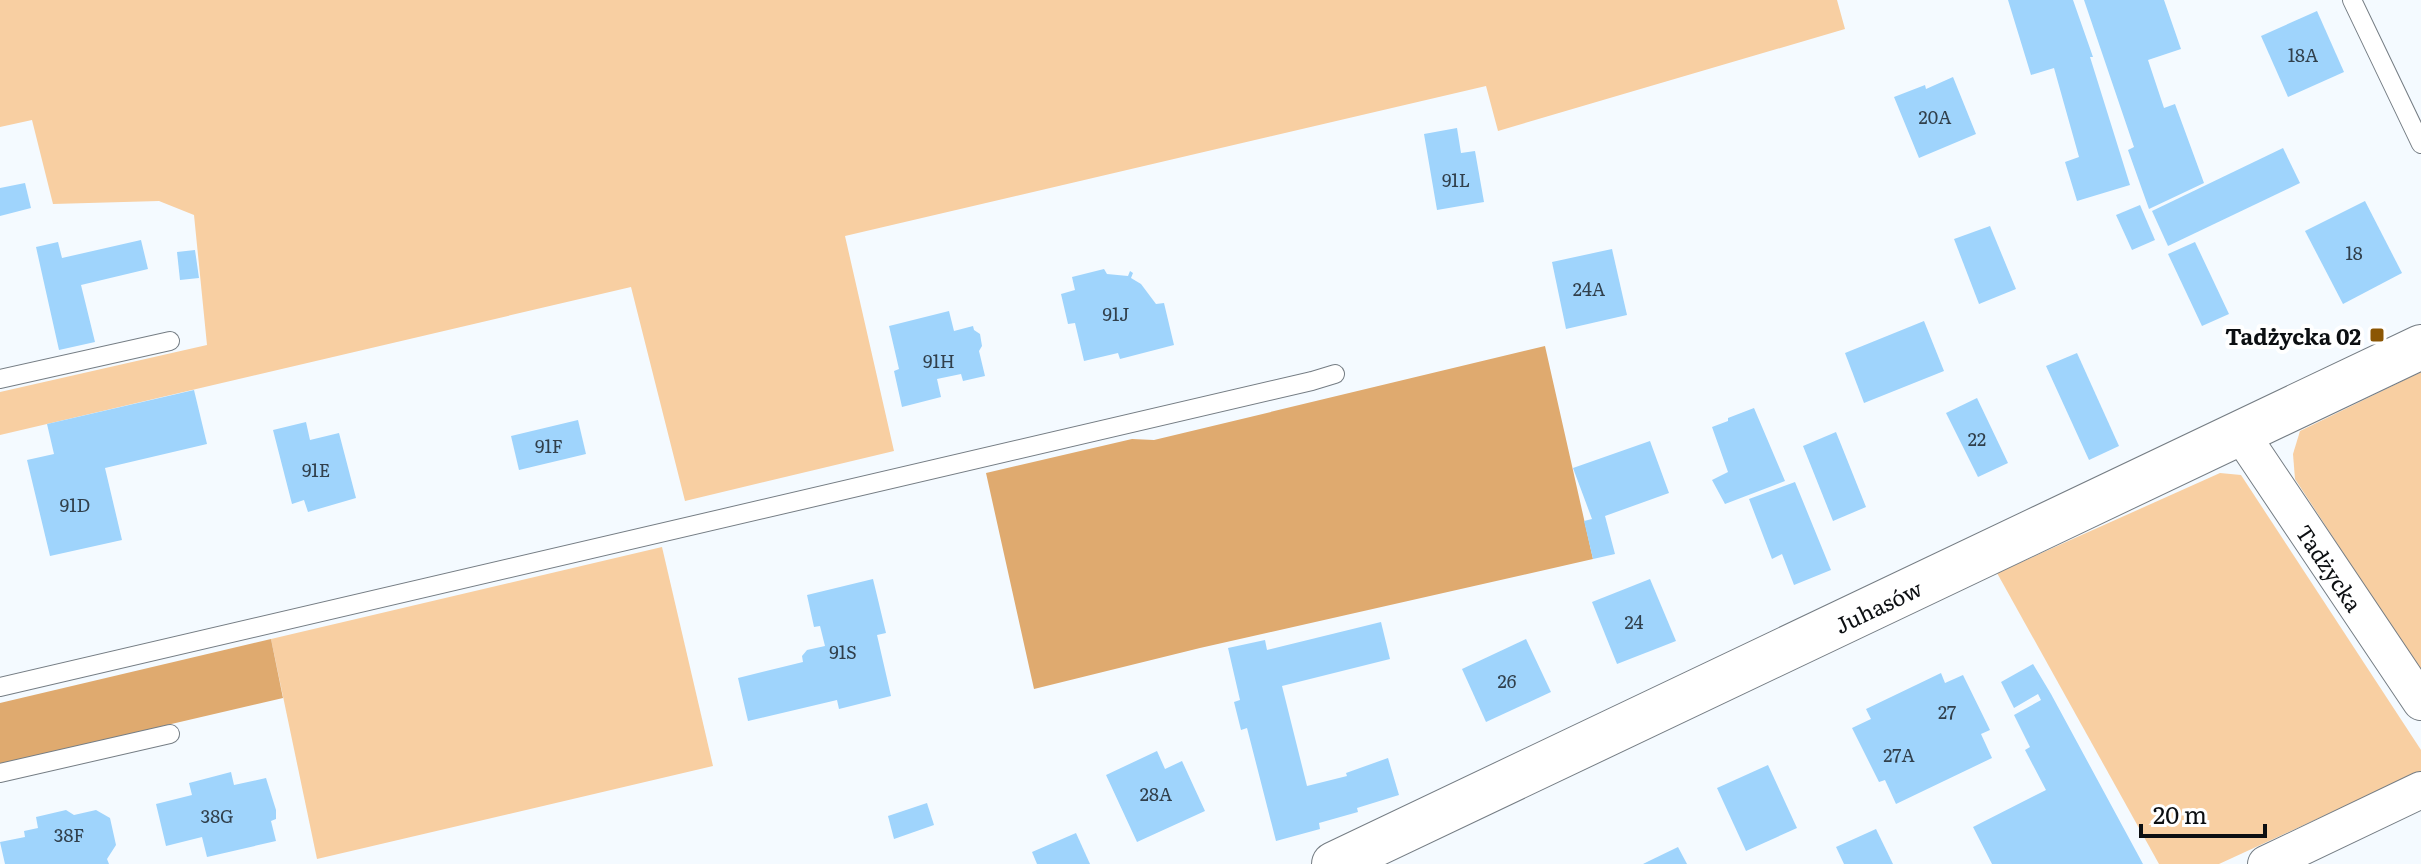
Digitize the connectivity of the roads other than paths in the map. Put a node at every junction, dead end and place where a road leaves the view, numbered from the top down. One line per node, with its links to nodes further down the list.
1 (2352, 0): 2 (lane)
2 (2421, 144)
3 (170, 341): 6 (lane)
4 (2421, 347): 7 (street, Juhasów)
5 (1335, 374): 8 (lane)
6 (0, 379)
7 (2239, 431): 9 (street, Tadżycka); 13 (street, Juhasów)
8 (0, 687)
9 (2421, 702)
10 (170, 734): 11 (lane)
11 (0, 773)
12 (2421, 790): 14 (street)
13 (1334, 864)
14 (2266, 864)

